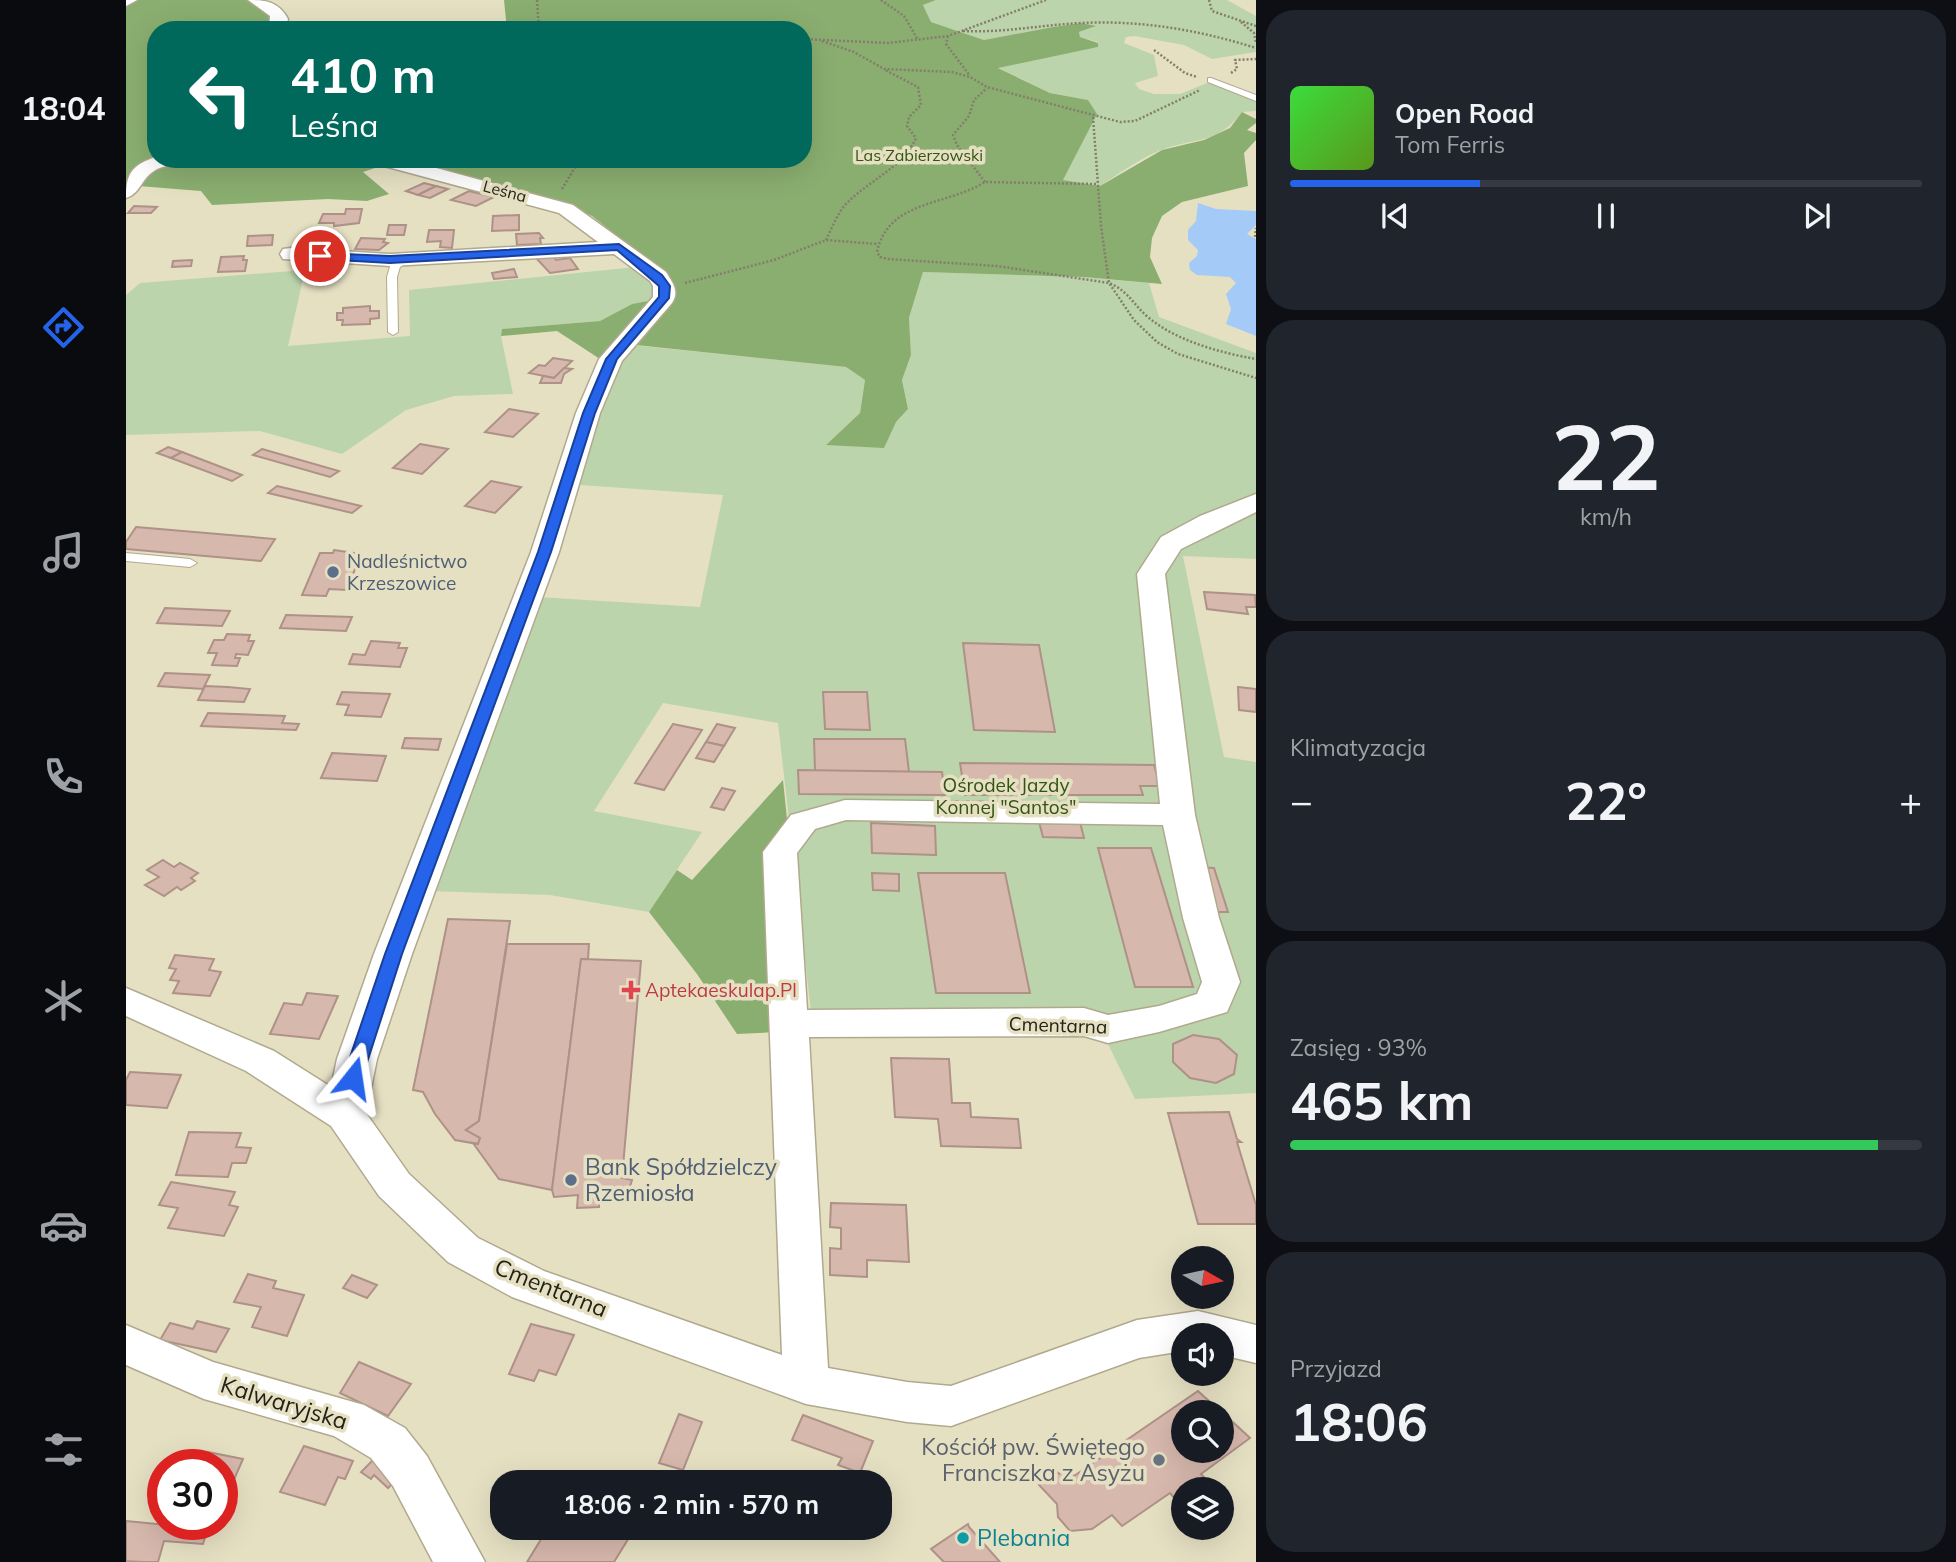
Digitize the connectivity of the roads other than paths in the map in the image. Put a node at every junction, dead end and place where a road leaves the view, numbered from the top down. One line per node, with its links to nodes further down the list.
1 (256, 0): 2 (street)
2 (279, 21)
3 (1211, 80): 4 (lane)
4 (1256, 98)
5 (147, 167): 7 (street)
6 (414, 168): 8 (street, Leśna)
7 (126, 191)
8 (619, 247): 10 (street); 18 (street, Leśna)
9 (291, 254): 10 (street)
10 (408, 259): 11 (lane)
11 (393, 332)
12 (1256, 502): 15 (street, Cmentarna)
13 (126, 556): 14 (lane)
14 (190, 562)
15 (1178, 815): 17 (street); 17 (street, Cmentarna)
16 (126, 1001): 18 (street, Cmentarna)
17 (789, 1024): 23 (street)
18 (345, 1115): 23 (street, Cmentarna)
19 (1171, 1334): 23 (street, Cmentarna)
20 (1234, 1339): 22 (street, Cmentarna)
21 (126, 1344): 24 (street, Kalwaryjska)
22 (1256, 1345)
23 (806, 1384)
24 (460, 1562)

